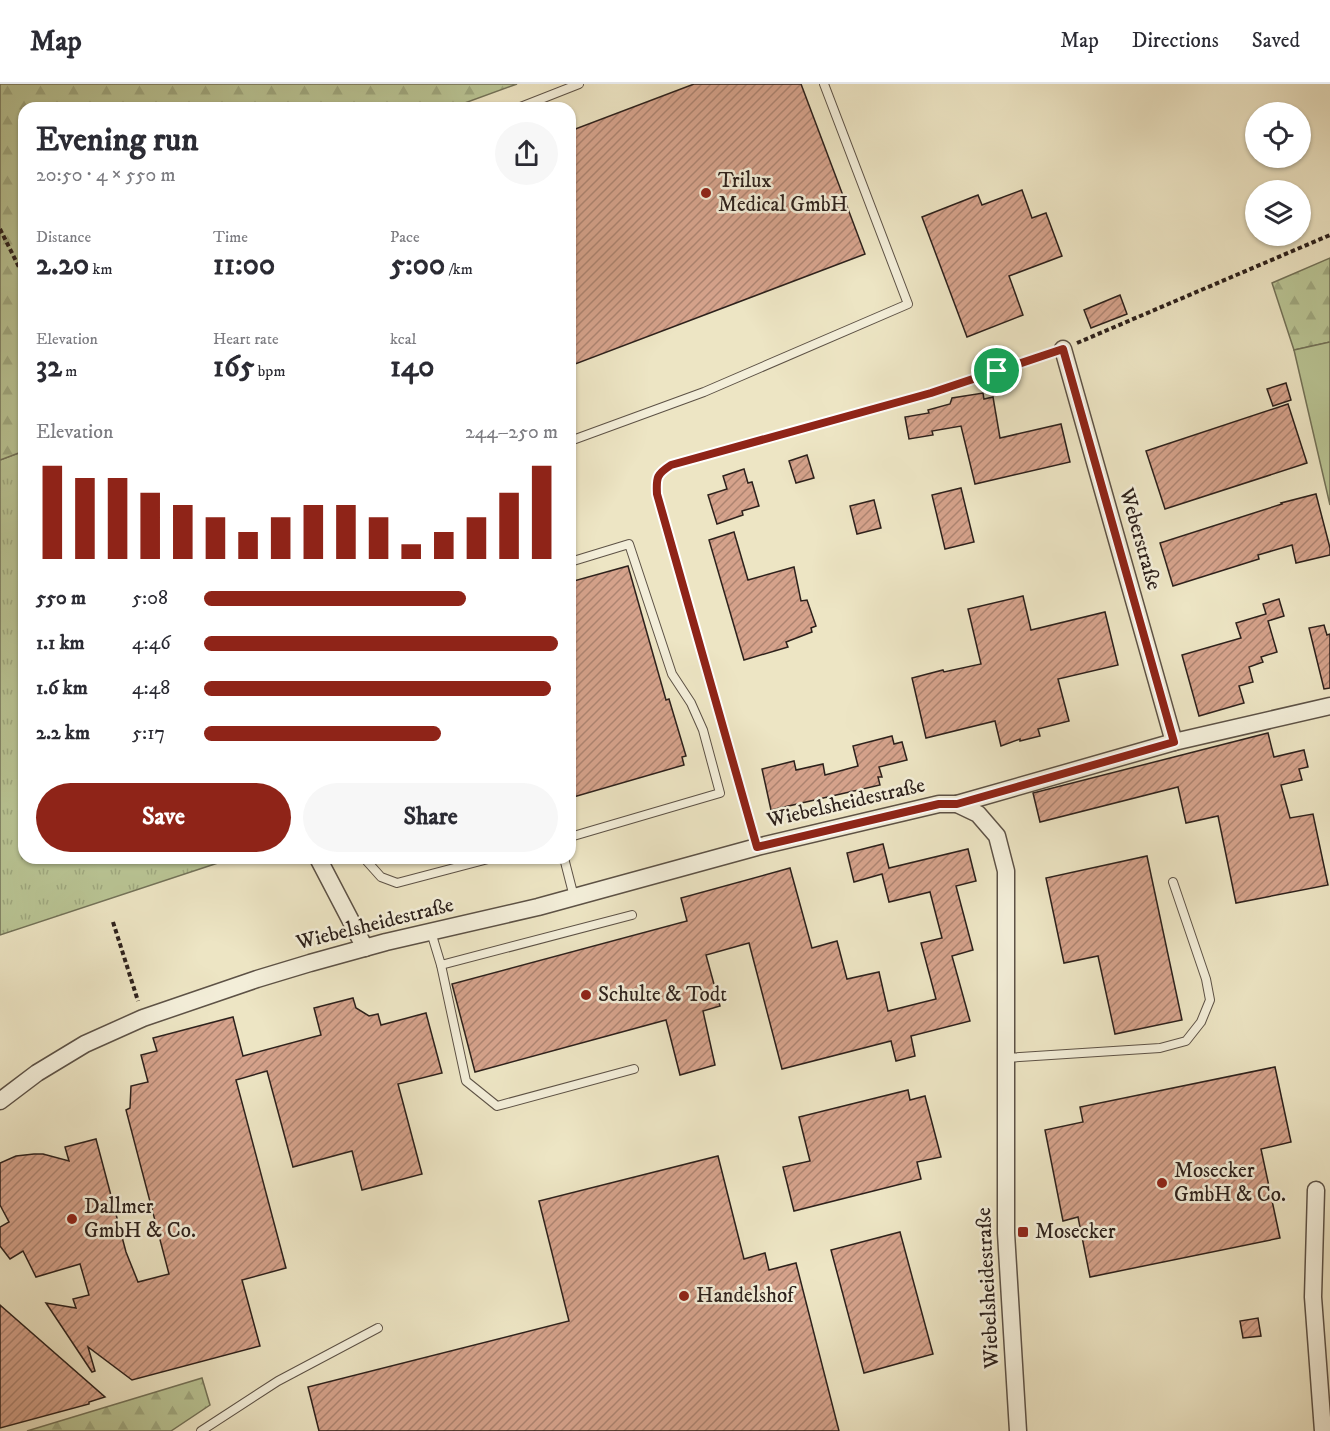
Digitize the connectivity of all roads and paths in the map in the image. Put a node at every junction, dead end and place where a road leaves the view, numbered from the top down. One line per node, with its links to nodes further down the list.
1 (579, 84): 3 (lane)
2 (824, 84): 8 (lane)
3 (533, 102)
4 (0, 229): 6 (path)
5 (1330, 236): 7 (path)
6 (18, 265)
7 (1063, 349): 11 (street, Weberstraße); 14 (lane)
8 (576, 439)
9 (576, 560): 13 (lane)
10 (1330, 706): 11 (street)
11 (1174, 742): 12 (street)
12 (957, 804): 14 (street, Wiebelsheidestraße); 27 (street, Wiebelsheidestraße)
13 (576, 835)
14 (757, 847): 20 (street, Wiebelsheidestraße)
15 (321, 864): 24 (street)
16 (369, 864): 17 (lane)
17 (469, 864)
18 (566, 864): 20 (lane)
19 (1173, 882): 27 (lane)
20 (574, 897): 23 (street, Wiebelsheidestraße)
21 (632, 915): 25 (lane)
22 (113, 922): 26 (path)
23 (431, 932): 24 (street, Wiebelsheidestraße); 25 (lane)
24 (365, 948): 26 (street, Wiebelsheidestraße)
25 (441, 964): 28 (lane)
26 (143, 1018): 29 (street, Wiebelsheidestraße)
27 (1006, 1058): 33 (street, Wiebelsheidestraße)
28 (634, 1069)
29 (0, 1101)
30 (1316, 1190): 34 (street)
31 (378, 1328): 32 (lane)
32 (201, 1431)
33 (1018, 1431)
34 (1323, 1431)

